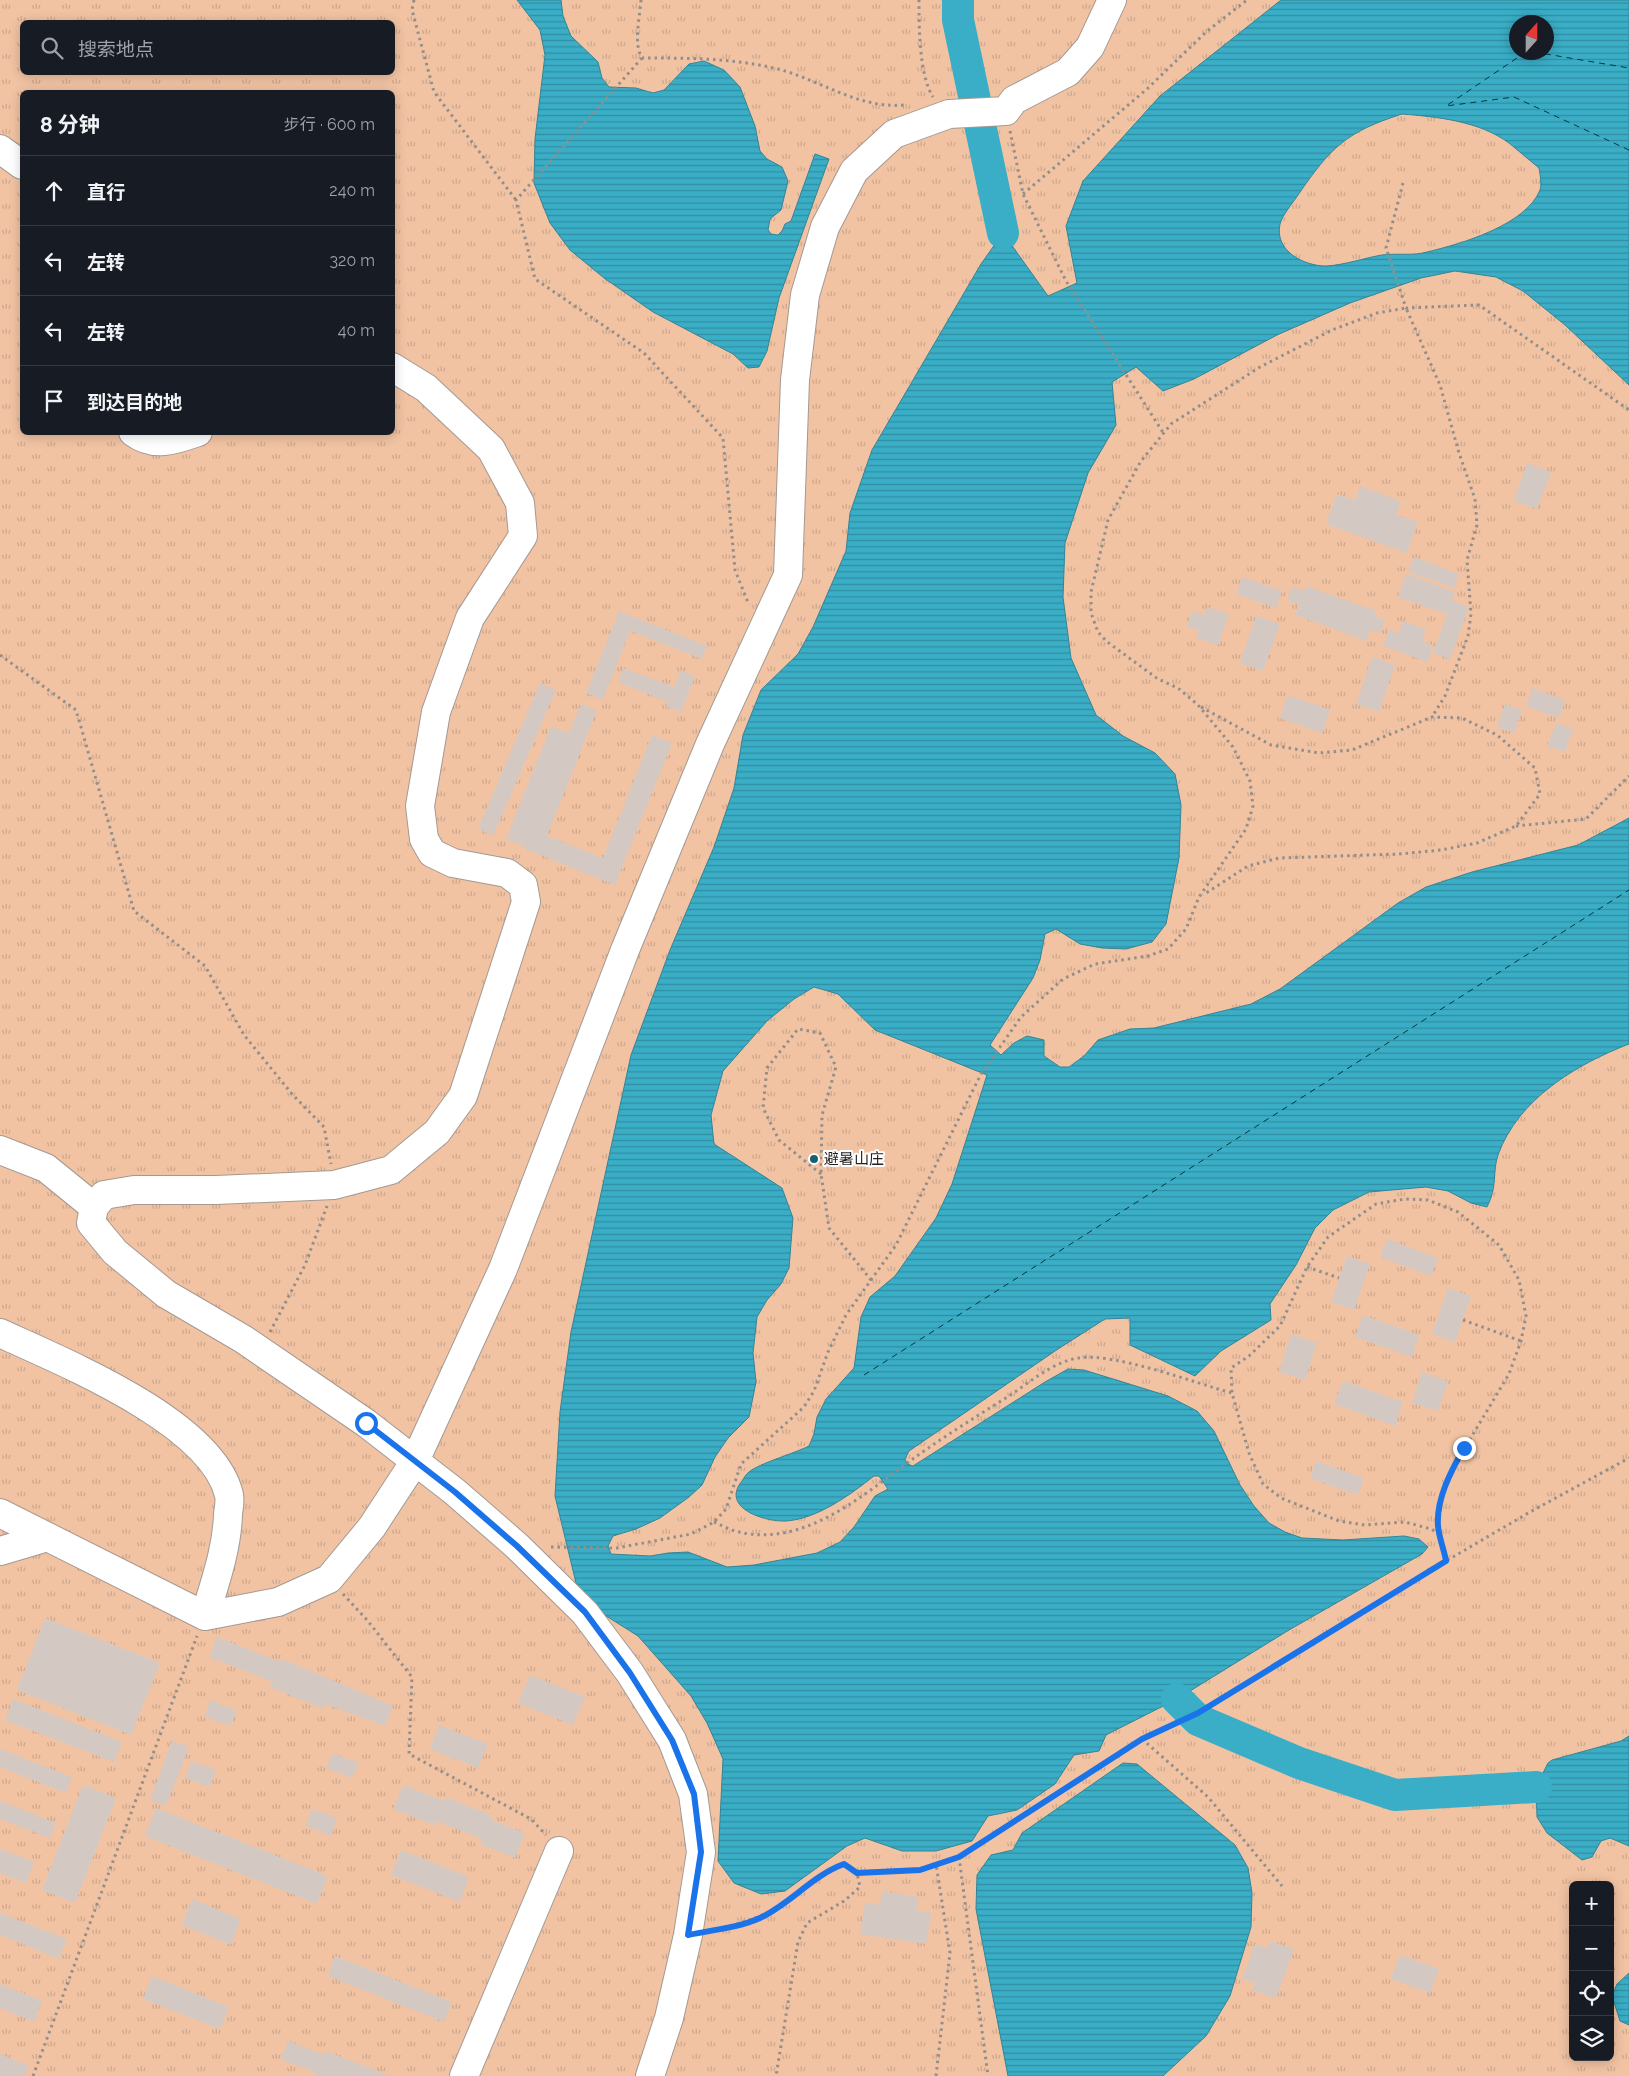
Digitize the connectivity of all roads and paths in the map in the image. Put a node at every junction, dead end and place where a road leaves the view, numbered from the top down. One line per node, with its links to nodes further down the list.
1 (414, 0): 14 (path)
2 (641, 0): 6 (path)
3 (919, 0): 7 (path)
4 (1112, 0): 9 (lane)
5 (1247, 0): 13 (path)
6 (642, 58): 8 (path); 14 (path)
7 (926, 101)
8 (907, 104)
9 (990, 112): 13 (path); 21 (lane)
10 (0, 149): 11 (lane)
11 (20, 163)
12 (1403, 183): 15 (path)
13 (1023, 194): 18 (path)
14 (516, 200): 21 (path)
15 (1406, 308): 17 (path); 18 (path); 24 (path)
16 (395, 370): 30 (lane)
17 (1629, 410)
18 (1164, 434): 23 (path)
19 (137, 435): 20 (lane)
20 (188, 435)
21 (761, 634): 41 (lane)
22 (0, 655): 30 (path)
23 (1198, 705): 24 (path); 27 (path)
24 (1432, 716): 26 (path)
25 (1629, 776): 26 (path)
26 (1516, 826): 27 (path)
27 (1199, 898): 34 (path)
28 (0, 1150): 31 (lane)
29 (821, 1174): 29 (path); 34 (path)
30 (334, 1185): 31 (lane); 38 (path)
31 (94, 1207): 38 (lane)
32 (1307, 1267): 33 (path); 37 (path); 39 (path)
33 (1339, 1278)
34 (871, 1280): 43 (path)
35 (1463, 1320): 37 (path)
36 (0, 1333): 50 (lane)
37 (1522, 1341): 44 (path)
38 (260, 1351): 41 (lane)
39 (1232, 1393): 43 (path); 44 (path)
40 (1629, 1458): 48 (path)
41 (415, 1461): 49 (lane); 57 (lane)
42 (0, 1513): 45 (lane)
43 (714, 1522): 46 (path)
44 (1440, 1534): 48 (path)
45 (47, 1537): 47 (lane); 50 (lane)
46 (567, 1547)
47 (0, 1551)
48 (1446, 1561): 51 (path)
49 (329, 1578): 50 (lane); 52 (path)
50 (204, 1616): 58 (path)
51 (1142, 1739): 53 (path); 56 (path)
52 (559, 1851): 59 (lane)
53 (959, 1857): 54 (path); 63 (path)
54 (936, 1864): 55 (path); 62 (path)
55 (857, 1873): 57 (path); 61 (path)
56 (1282, 1886)
57 (688, 1935): 60 (lane)
58 (33, 2076)
59 (464, 2076)
60 (650, 2076)
61 (776, 2076)
62 (936, 2076)
63 (988, 2076)

